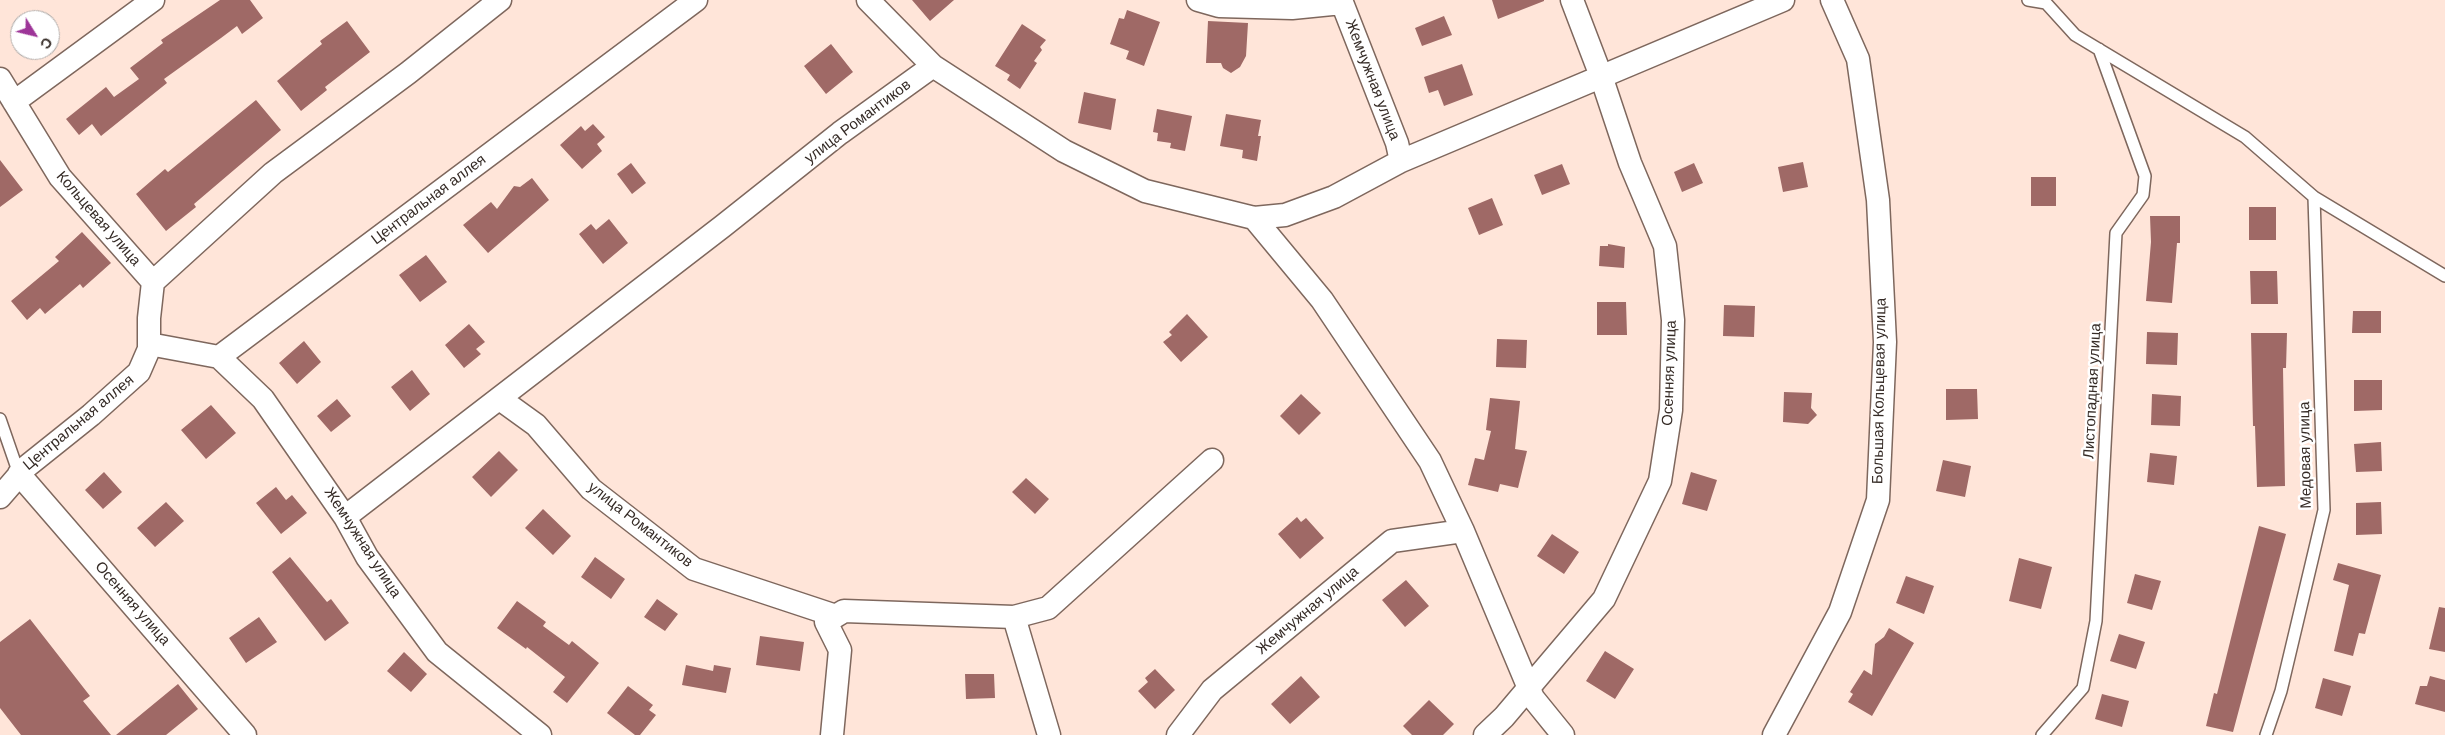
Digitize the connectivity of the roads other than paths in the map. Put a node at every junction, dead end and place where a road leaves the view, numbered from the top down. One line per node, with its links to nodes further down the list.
1 (154, 0): 15 (street)
2 (500, 0): 20 (street)
3 (696, 0): 22 (street, Центральная аллея)
4 (868, 0): 12 (street)
5 (1198, 0): 10 (street)
6 (1572, 0): 13 (street, Осенняя улица)
7 (1783, 0): 13 (street)
8 (1832, 0): 40 (street, Большая Кольцевая улица)
9 (2028, 0): 11 (lane)
10 (1342, 1): 16 (street, Жемчужная улица)
11 (2099, 50): 17 (lane); 41 (lane, Листопадная улица)
12 (933, 66): 18 (street); 23 (street, улица Романтиков)
13 (1601, 76): 16 (street); 32 (street, Осенняя улица)
14 (0, 79): 15 (street, Кольцевая улица)
15 (14, 102): 20 (street, Кольцевая улица)
16 (1401, 161): 18 (street)
17 (2314, 197): 19 (lane); 42 (lane, Медовая улица)
18 (1254, 218): 29 (street)
19 (2445, 276)
20 (153, 282): 21 (street, Центральная аллея)
21 (149, 344): 22 (street); 26 (street, Центральная аллея)
22 (220, 357): 28 (street, Жемчужная улица)
23 (500, 399): 28 (street, улица Романтиков); 30 (street, улица Романтиков)
24 (0, 419): 26 (lane)
25 (1212, 460): 31 (street)
26 (19, 474): 27 (street, Центральная аллея); 33 (street, Осенняя улица)
27 (0, 497)
28 (345, 517): 34 (street, Жемчужная улица)
29 (1463, 531): 32 (street); 37 (street, Жемчужная улица)
30 (836, 616): 31 (street); 35 (street)
31 (1014, 617): 36 (street)
32 (1529, 687): 38 (street, Осенняя улица); 39 (street)
33 (245, 735)
34 (540, 735)
35 (832, 735)
36 (1049, 735)
37 (1178, 735)
38 (1485, 735)
39 (1563, 735)
40 (1774, 735)
41 (2042, 735)
42 (2266, 735)

